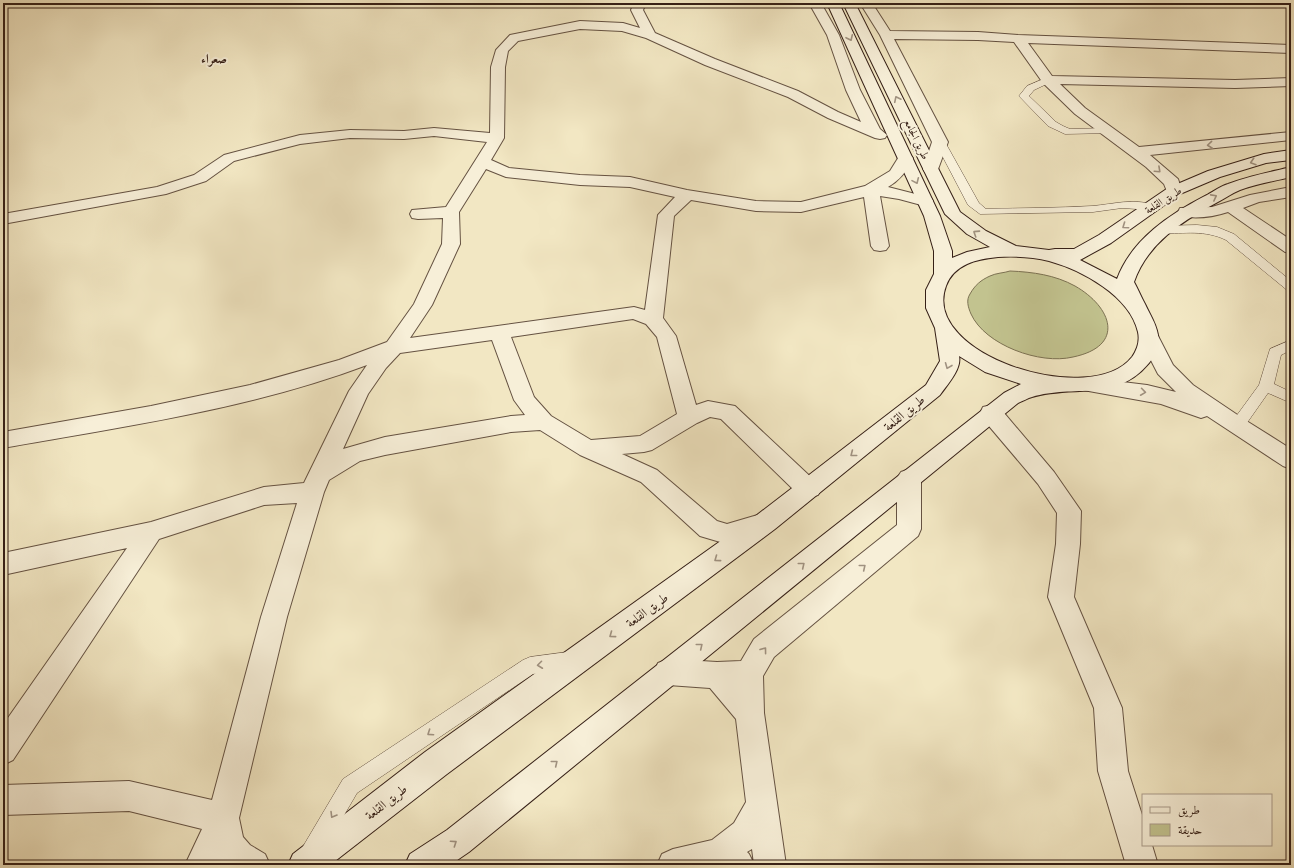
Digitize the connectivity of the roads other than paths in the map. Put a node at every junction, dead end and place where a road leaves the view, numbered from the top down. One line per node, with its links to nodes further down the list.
1 (640, 3): 6 (street)
2 (815, 3): 13 (street)
3 (832, 3): 16 (street, طريق الجامع, one-way to 16)
4 (849, 3): 22 (street, طريق الجامع, one-way to 4)
5 (866, 3): 7 (street)
6 (650, 35): 13 (street); 15 (street)
7 (886, 36): 8 (street); 17 (street)
8 (1018, 39): 9 (street); 10 (street)
9 (1291, 49)
10 (1048, 80): 11 (street); 12 (street); 12 (lane)
11 (1291, 82)
12 (1108, 131): 18 (street)
13 (874, 132): 16 (street)
14 (1291, 136): 18 (street, one-way to 18)
15 (497, 138): 21 (street); 36 (street)
16 (898, 142): 20 (street, طريق الجامع)
17 (940, 142): 22 (street); 32 (lane)
18 (1137, 152): 27 (street, one-way to 27)
19 (1291, 155): 27 (street, طريق القلعة, one-way to 27)
20 (905, 158): 26 (street); 30 (street, طريق الجامع, one-way to 30)
21 (483, 162): 23 (street); 25 (street)
22 (931, 169): 40 (street, طريق الجامع, one-way to 22)
23 (506, 172): 25 (street); 29 (street)
24 (1291, 172): 34 (street, طريق القلعة, one-way to 24)
25 (471, 182): 33 (street)
26 (871, 190): 29 (street); 30 (street); 38 (street)
27 (1174, 191): 32 (street, طريق القلعة)
28 (1291, 192): 31 (street)
29 (687, 195): 46 (street)
30 (924, 201): 42 (street, طريق الجامع)
31 (1230, 206): 34 (street); 39 (street)
32 (1152, 207): 41 (street, طريق القلعة, one-way to 41)
33 (451, 212): 35 (street); 44 (street)
34 (1186, 212): 37 (street, طريق القلعة)
35 (418, 214)
36 (3, 219)
37 (1162, 230): 43 (lane); 45 (street, طريق القلعة)
38 (880, 246)
39 (1291, 248)
40 (1011, 251): 41 (street); 42 (street)
41 (1042, 254): 45 (street)
42 (942, 273): 47 (street)
43 (1291, 287)
44 (423, 305): 49 (street); 52 (street)
45 (1135, 305): 50 (street)
46 (653, 319): 48 (street); 61 (street)
47 (944, 328): 54 (street); 74 (street, طريق القلعة, one-way to 74)
48 (499, 332): 49 (street); 59 (street)
49 (468, 337): 52 (street)
50 (1149, 337): 55 (street); 65 (street)
51 (1291, 345): 56 (lane)
52 (394, 347): 53 (street); 57 (street)
53 (310, 378): 57 (street); 66 (street)
54 (1060, 385): 55 (street); 60 (street)
55 (1090, 385): 65 (street, one-way to 65)
56 (1266, 386): 58 (lane); 65 (lane)
57 (359, 391): 62 (street)
58 (1291, 398)
59 (524, 400): 63 (street); 64 (street)
60 (991, 413): 72 (street); 94 (street)
61 (689, 417): 67 (street); 74 (street)
62 (347, 418): 68 (street); 73 (street)
63 (544, 422): 64 (street); 69 (street)
64 (511, 424): 68 (street)
65 (1237, 426): 70 (street)
66 (3, 440)
67 (644, 444): 69 (street); 71 (street)
68 (385, 446): 73 (street)
69 (588, 449): 71 (street)
70 (1291, 460)
71 (648, 476): 75 (street)
72 (909, 478): 79 (street, one-way to 72); 80 (street, one-way to 72)
73 (317, 483): 76 (street); 86 (street)
74 (810, 488): 75 (street, طريق القلعة)
75 (766, 522): 78 (street, طريق القلعة, one-way to 78)
76 (151, 532): 77 (street); 83 (street)
77 (3, 564)
78 (579, 660): 90 (street, طريق القلعة); 90 (lane, one-way to 90)
79 (668, 672): 81 (street); 91 (street, one-way to 79)
80 (749, 674): 81 (street); 82 (street)
81 (717, 675): 82 (street)
82 (750, 713): 85 (street)
83 (3, 750)
84 (3, 800): 86 (street)
85 (762, 805): 87 (street); 93 (street)
86 (223, 818): 88 (street); 89 (street)
87 (729, 859): 92 (street)
88 (201, 865)
89 (254, 865)
90 (303, 865)
91 (421, 865)
92 (673, 865)
93 (770, 865)
94 (1142, 865)

